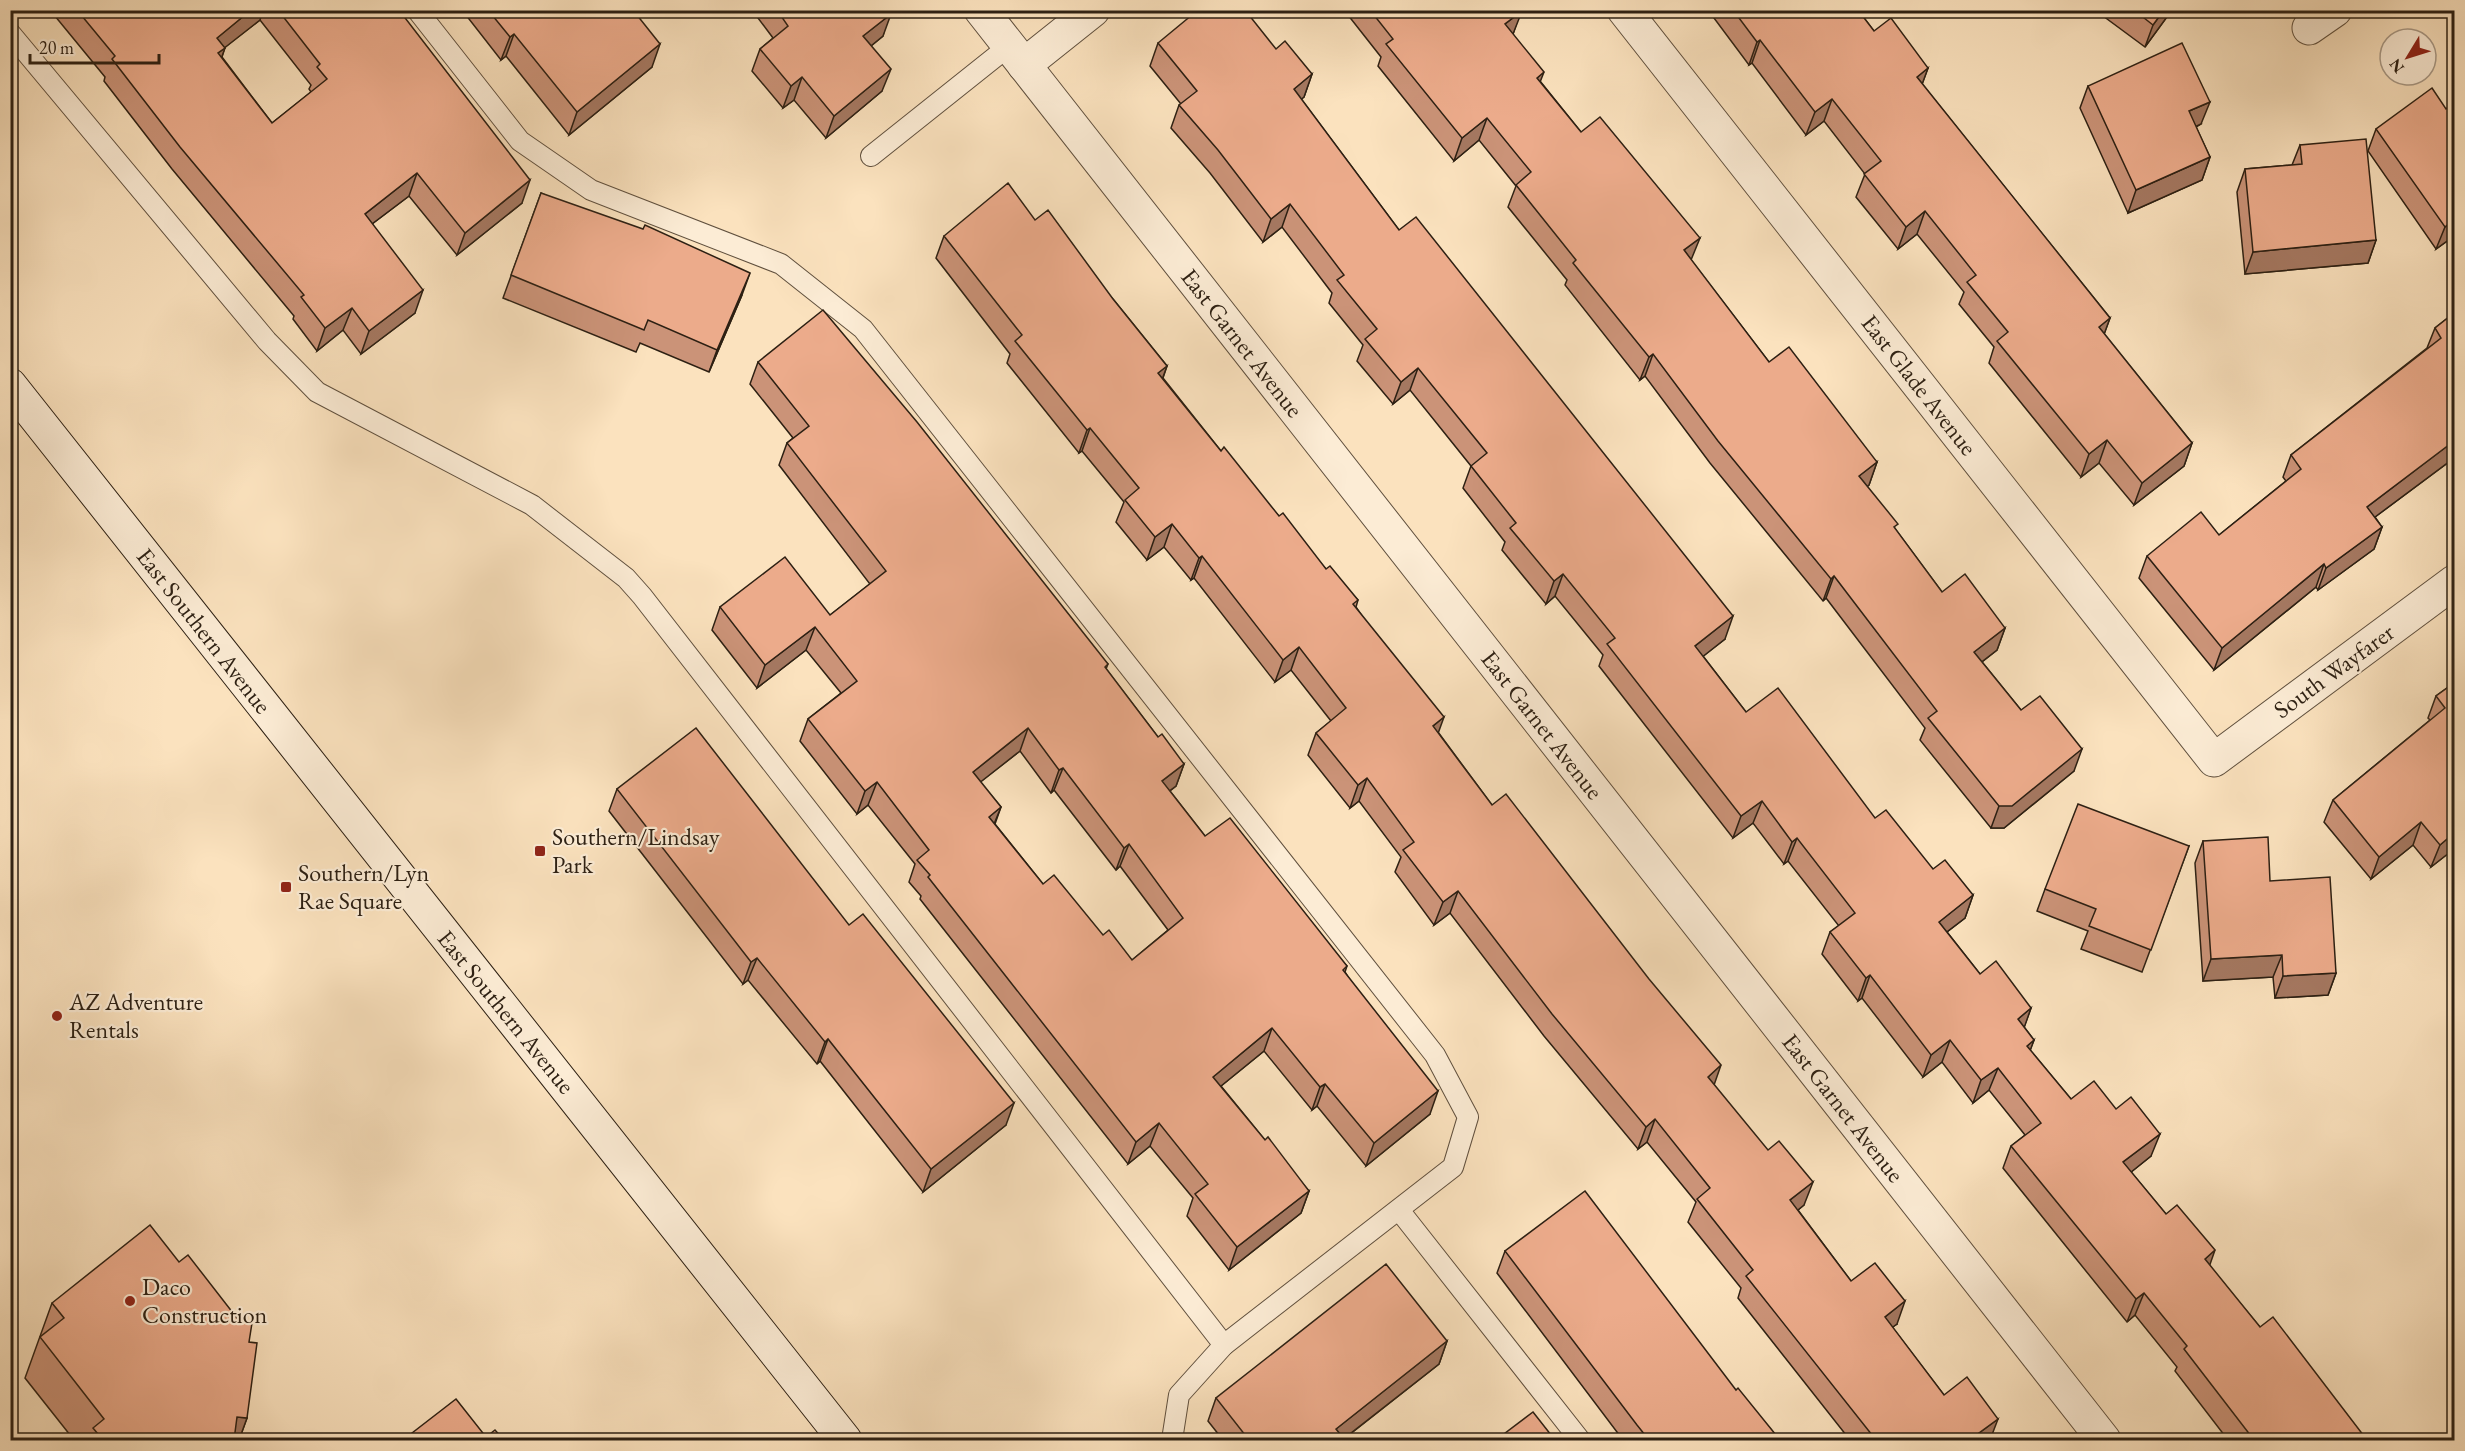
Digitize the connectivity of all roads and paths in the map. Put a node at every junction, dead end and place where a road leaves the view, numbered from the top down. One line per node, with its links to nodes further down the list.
1 (417, 10): 11 (lane)
2 (981, 10): 6 (street, East Garnet Avenue)
3 (1093, 10): 6 (street)
4 (1624, 10): 10 (street, East Glade Avenue)
5 (10, 33): 12 (lane)
6 (1016, 56): 7 (lane); 16 (street, East Garnet Avenue)
7 (871, 156)
8 (10, 385): 13 (street, East Southern Avenue)
9 (2454, 582): 10 (street, South Wayfarer)
10 (2214, 760)
11 (1399, 1210): 12 (lane); 15 (lane)
12 (1224, 1345): 14 (lane)
13 (845, 1440)
14 (1172, 1440)
15 (1580, 1440)
16 (2104, 1440)

